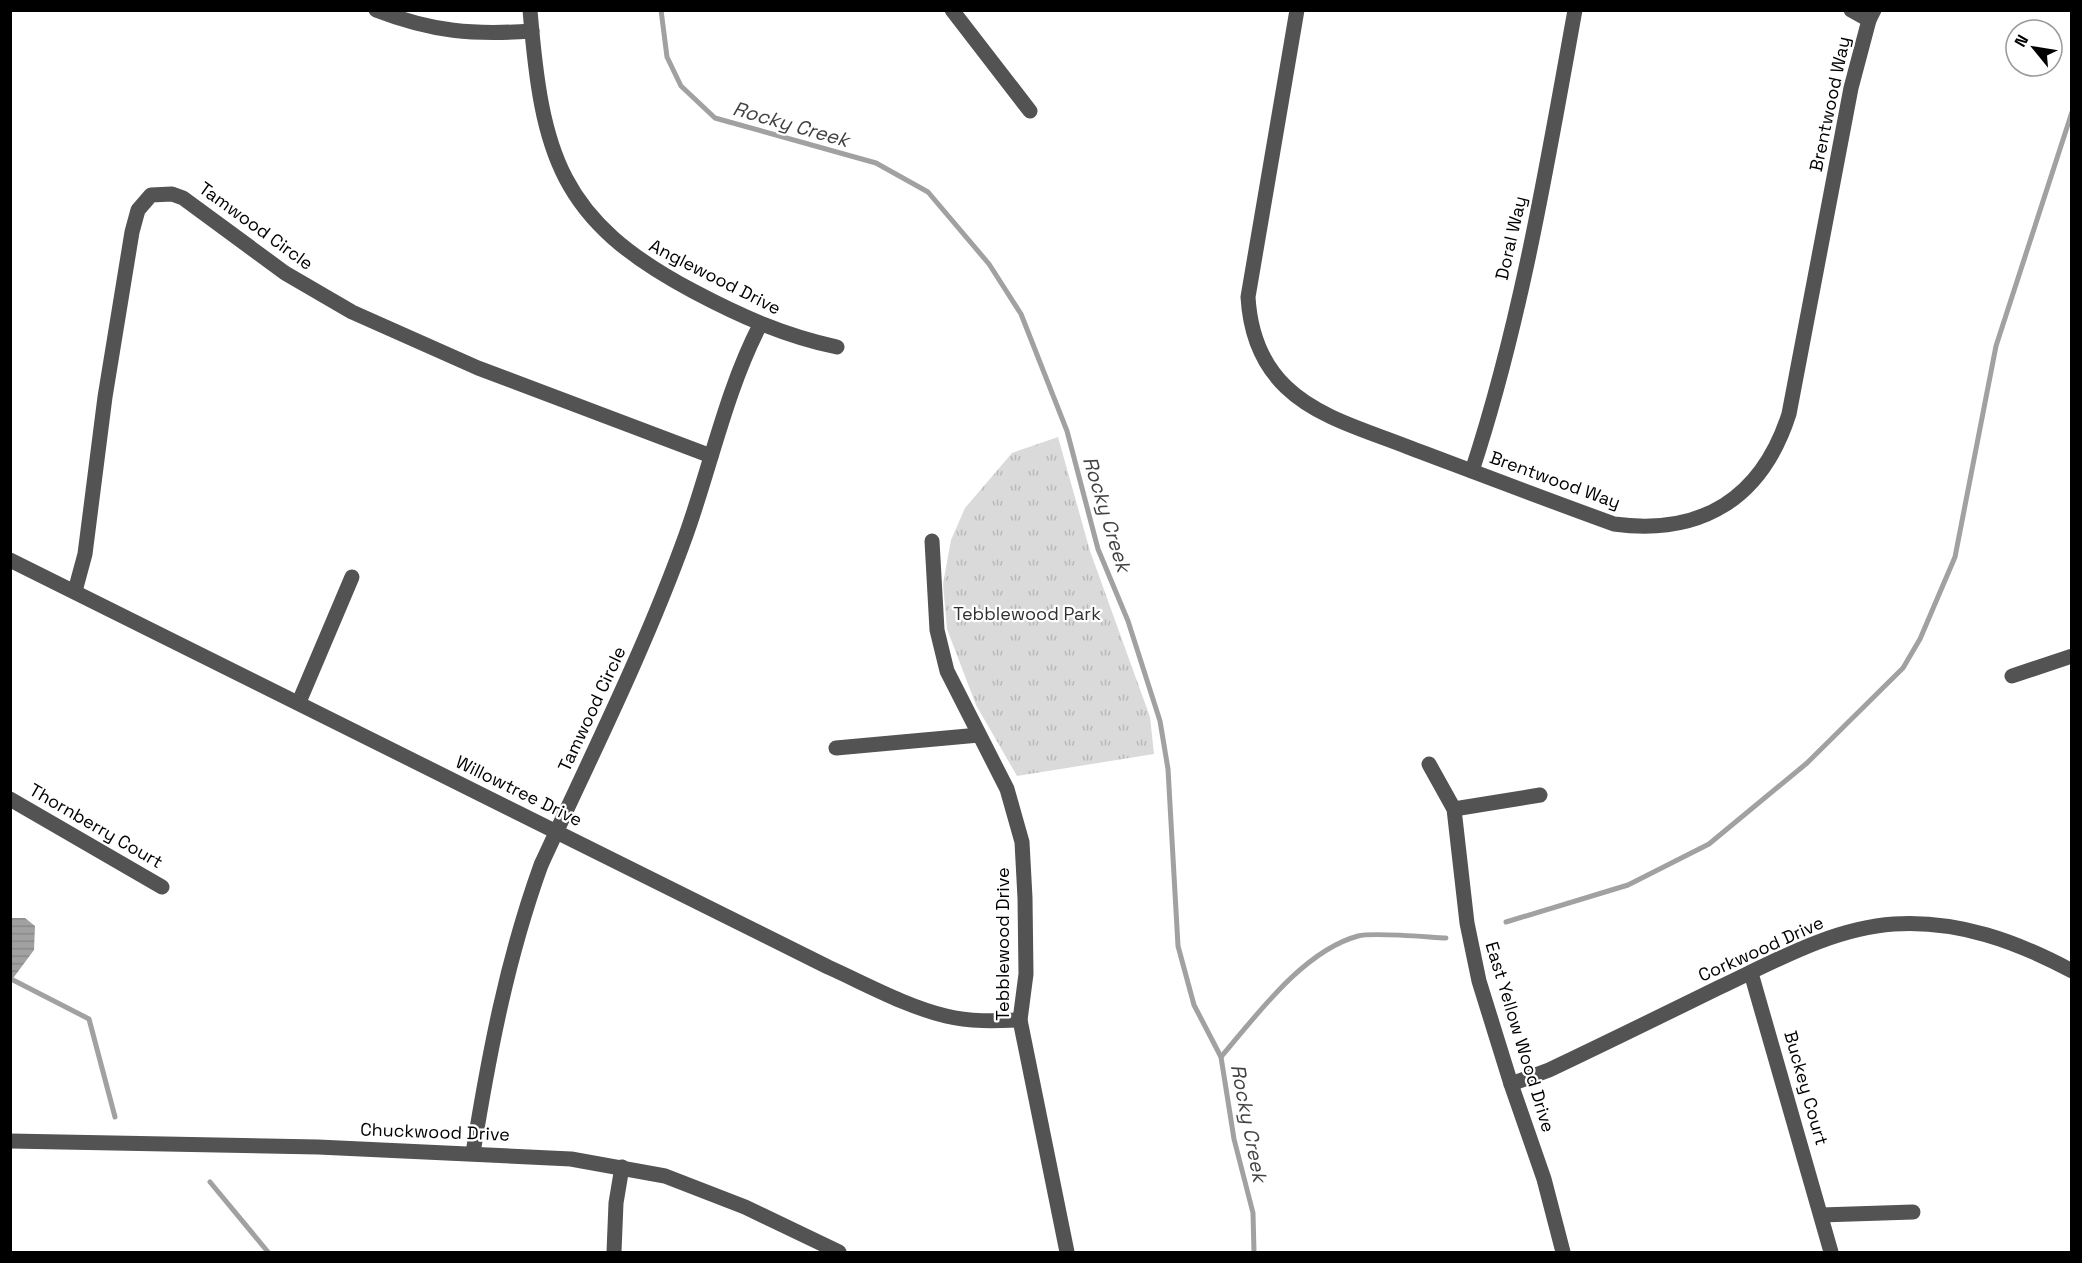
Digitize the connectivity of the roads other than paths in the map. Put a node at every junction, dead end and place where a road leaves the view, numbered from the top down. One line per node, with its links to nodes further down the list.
1 (376, 10): 8 (street)
2 (530, 10): 8 (street, Anglewood Drive)
3 (952, 10): 9 (street)
4 (1297, 10): 13 (street, Brentwood Way)
5 (1575, 10): 13 (street, Doral Way)
6 (1851, 10): 7 (street)
7 (1871, 15): 13 (street, Brentwood Way)
8 (532, 31): 10 (street, Anglewood Drive)
9 (1030, 111)
10 (760, 324): 11 (street, Anglewood Drive); 12 (street, Tamwood Circle)
11 (837, 347)
12 (711, 456): 17 (street, Tamwood Circle); 27 (street, Tamwood Circle)
13 (1472, 471)
14 (932, 540): 21 (street, Tebblewood Drive)
15 (10, 560): 17 (street, Willowtree Drive)
16 (352, 577): 20 (street)
17 (75, 591): 20 (street, Willowtree Drive)
18 (2072, 656): 19 (street)
19 (2012, 676)
20 (299, 702): 27 (street, Willowtree Drive)
21 (979, 735): 22 (street); 31 (street, Tebblewood Drive)
22 (836, 748)
23 (1429, 765): 26 (street, East Yellow Wood Drive)
24 (1540, 795): 26 (street)
25 (10, 799): 28 (street, Thornberry Court)
26 (1454, 809): 32 (street, East Yellow Wood Drive)
27 (556, 831): 31 (street, Willowtree Drive); 34 (street, Tamwood Circle)
28 (162, 887)
29 (2072, 971): 30 (street, Corkwood Drive)
30 (1751, 973): 32 (street, Corkwood Drive); 37 (street, Buckey Court)
31 (1020, 1020): 40 (street, Tebblewood Drive)
32 (1511, 1084): 41 (street, East Yellow Wood Drive)
33 (10, 1141): 34 (street, Chuckwood Drive)
34 (473, 1153): 35 (street, Chuckwood Drive)
35 (622, 1167): 38 (street); 39 (street, Chuckwood Drive)
36 (1913, 1212): 37 (street)
37 (1821, 1215): 42 (street, Buckey Court)
38 (614, 1252)
39 (839, 1252)
40 (1067, 1252)
41 (1563, 1252)
42 (1831, 1252)

